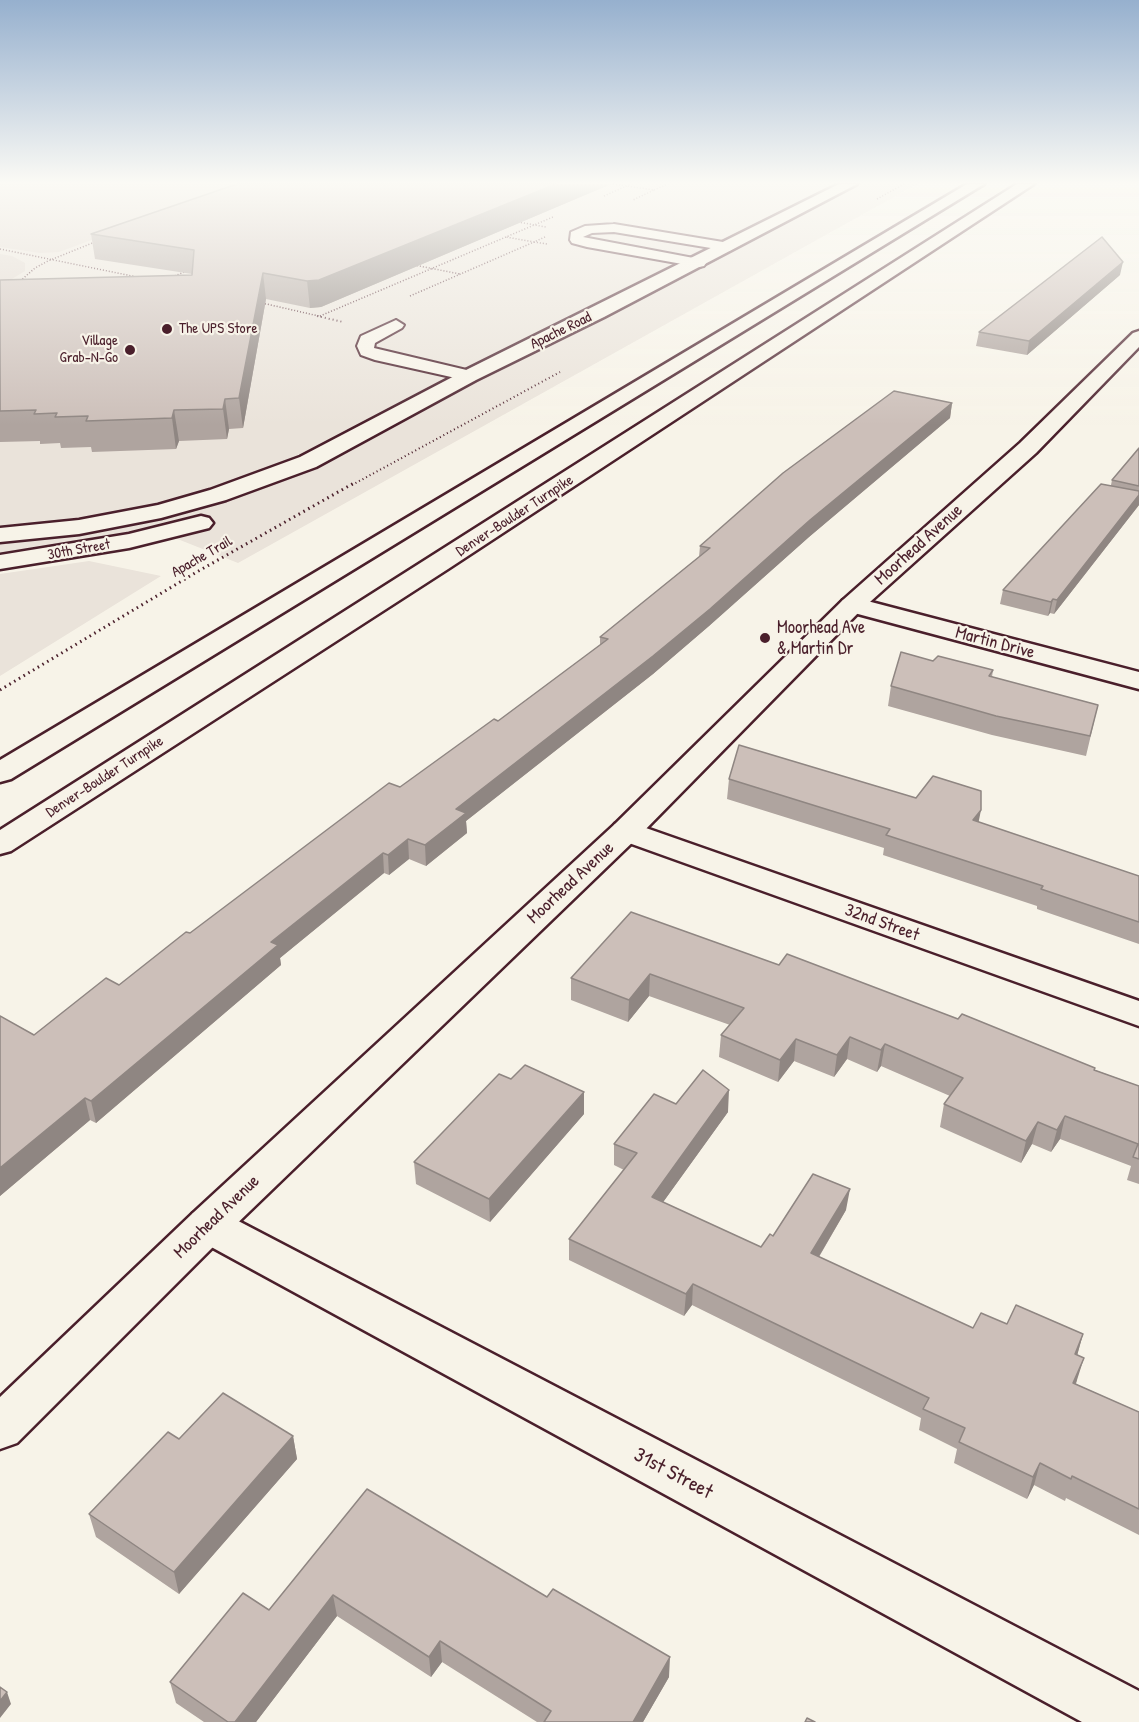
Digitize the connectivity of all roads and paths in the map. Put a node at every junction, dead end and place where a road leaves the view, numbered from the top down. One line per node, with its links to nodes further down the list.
1 (42, 264): 14 (path)
2 (66, 264): 12 (path)
3 (443, 264): 9 (path)
4 (483, 264): 11 (path)
5 (694, 264): 21 (main road, Apache Road)
6 (844, 264): 27 (main road)
7 (903, 264): 36 (main road, Denver–Boulder Turnpike)
8 (413, 265): 9 (path)
9 (432, 269): 11 (path); 17 (path)
10 (189, 270): 13 (path)
11 (461, 274): 15 (path)
12 (136, 277)
13 (171, 278)
14 (15, 285)
15 (402, 300)
16 (253, 301): 17 (path)
17 (319, 317): 18 (path)
18 (351, 323)
19 (396, 325): 21 (lane)
20 (1139, 337): 30 (main road, Moorhead Avenue)
21 (469, 376): 23 (main road, Apache Road)
22 (418, 447): 32 (path, Apache Trail)
23 (337, 448): 24 (main road, Apache Road); 25 (main road, Apache Road)
24 (247, 507)
25 (133, 517): 28 (main road, 30th Street)
26 (221, 517): 29 (main road, 30th Street)
27 (404, 531): 33 (main road); 34 (main road)
28 (0, 535)
29 (0, 562)
30 (852, 605): 31 (main road, Martin Drive); 35 (main road, Moorhead Avenue)
31 (1139, 681)
32 (0, 690)
33 (0, 750)
34 (0, 773)
35 (626, 831): 37 (main road, 32nd Street); 38 (main road, Moorhead Avenue)
36 (0, 844)
37 (1139, 1014)
38 (208, 1225): 39 (main road, Moorhead Avenue); 40 (main road, 31st Street)
39 (0, 1428)
40 (1139, 1722)

